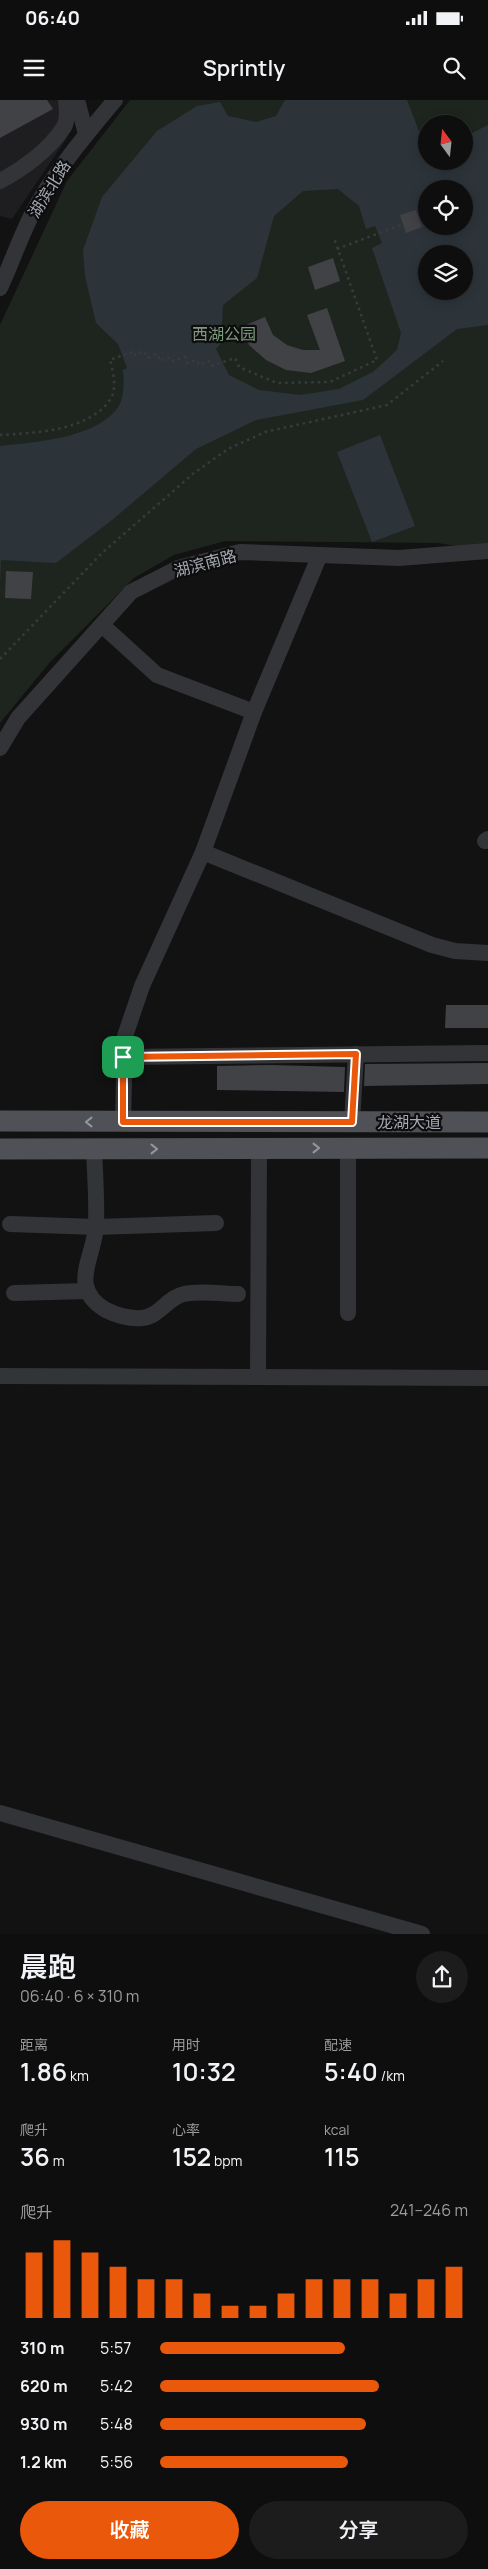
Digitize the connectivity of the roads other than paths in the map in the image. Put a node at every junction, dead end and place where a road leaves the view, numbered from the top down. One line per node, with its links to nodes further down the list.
1 (66, 100): 5 (street)
2 (76, 100): 4 (street)
3 (115, 100): 4 (street, 湖滨北路)
4 (86, 134): 6 (street, 湖滨北路)
5 (0, 181)
6 (0, 288)
7 (488, 551): 8 (street, 湖滨南路)
8 (319, 557): 9 (street, 湖滨南路); 10 (street)
9 (102, 625): 10 (street); 11 (street, 湖滨南路)
10 (254, 712): 12 (street)
11 (0, 748)
12 (203, 852): 13 (street); 16 (street)
13 (488, 953)
14 (488, 1053): 15 (street)
15 (356, 1054): 16 (street); 19 (street)
16 (123, 1057): 18 (street)
17 (0, 1121): 18 (main road, 龙湖大道, one-way to 17)
18 (123, 1122): 19 (main road, 龙湖大道)
19 (352, 1122): 20 (main road, 龙湖大道)
20 (488, 1122)
21 (259, 1148): 22 (main road, 龙湖大道, one-way to 22); 25 (main road, 龙湖大道, one-way to 21); 34 (street)
22 (348, 1148): 23 (main road, 龙湖大道); 32 (street)
23 (488, 1148)
24 (0, 1149): 25 (main road, 龙湖大道)
25 (94, 1149): 28 (street)
26 (216, 1223): 28 (street)
27 (10, 1224): 28 (street)
28 (96, 1227): 29 (street)
29 (87, 1291): 30 (street); 31 (street)
30 (14, 1292)
31 (238, 1294)
32 (348, 1314)
33 (0, 1376): 34 (street)
34 (258, 1377): 35 (street)
35 (488, 1378)
36 (0, 1813): 37 (street)
37 (422, 1934)

